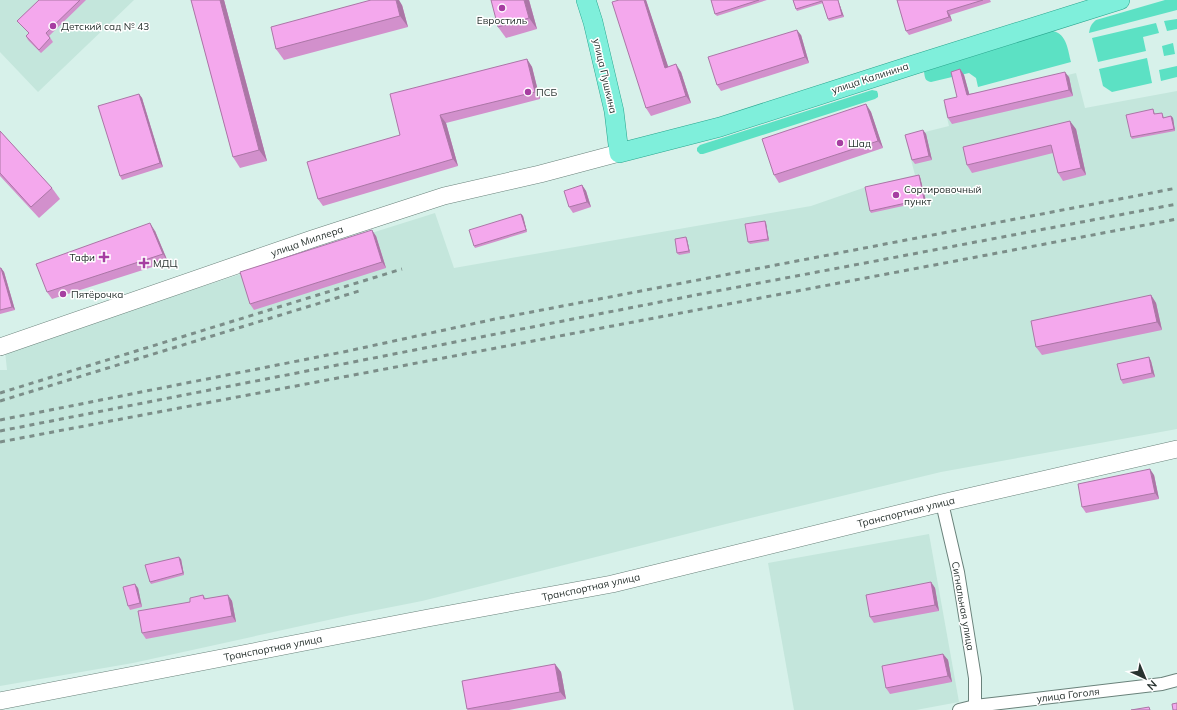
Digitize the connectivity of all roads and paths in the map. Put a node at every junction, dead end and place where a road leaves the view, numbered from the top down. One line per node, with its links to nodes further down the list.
1 (586, 0): 3 (main road, улица Пушкина)
2 (1120, 0): 3 (main road, улица Калинина)
3 (619, 153): 4 (main road, улица Миллера)
4 (0, 347)
5 (1177, 449): 6 (main road, Транспортная улица)
6 (942, 502): 8 (main road, Транспортная улица); 9 (street, Сигнальная улица)
7 (1177, 680): 9 (street, улица Гоголя)
8 (0, 701)
9 (974, 708): 10 (street, улица Гоголя)
10 (959, 710)

